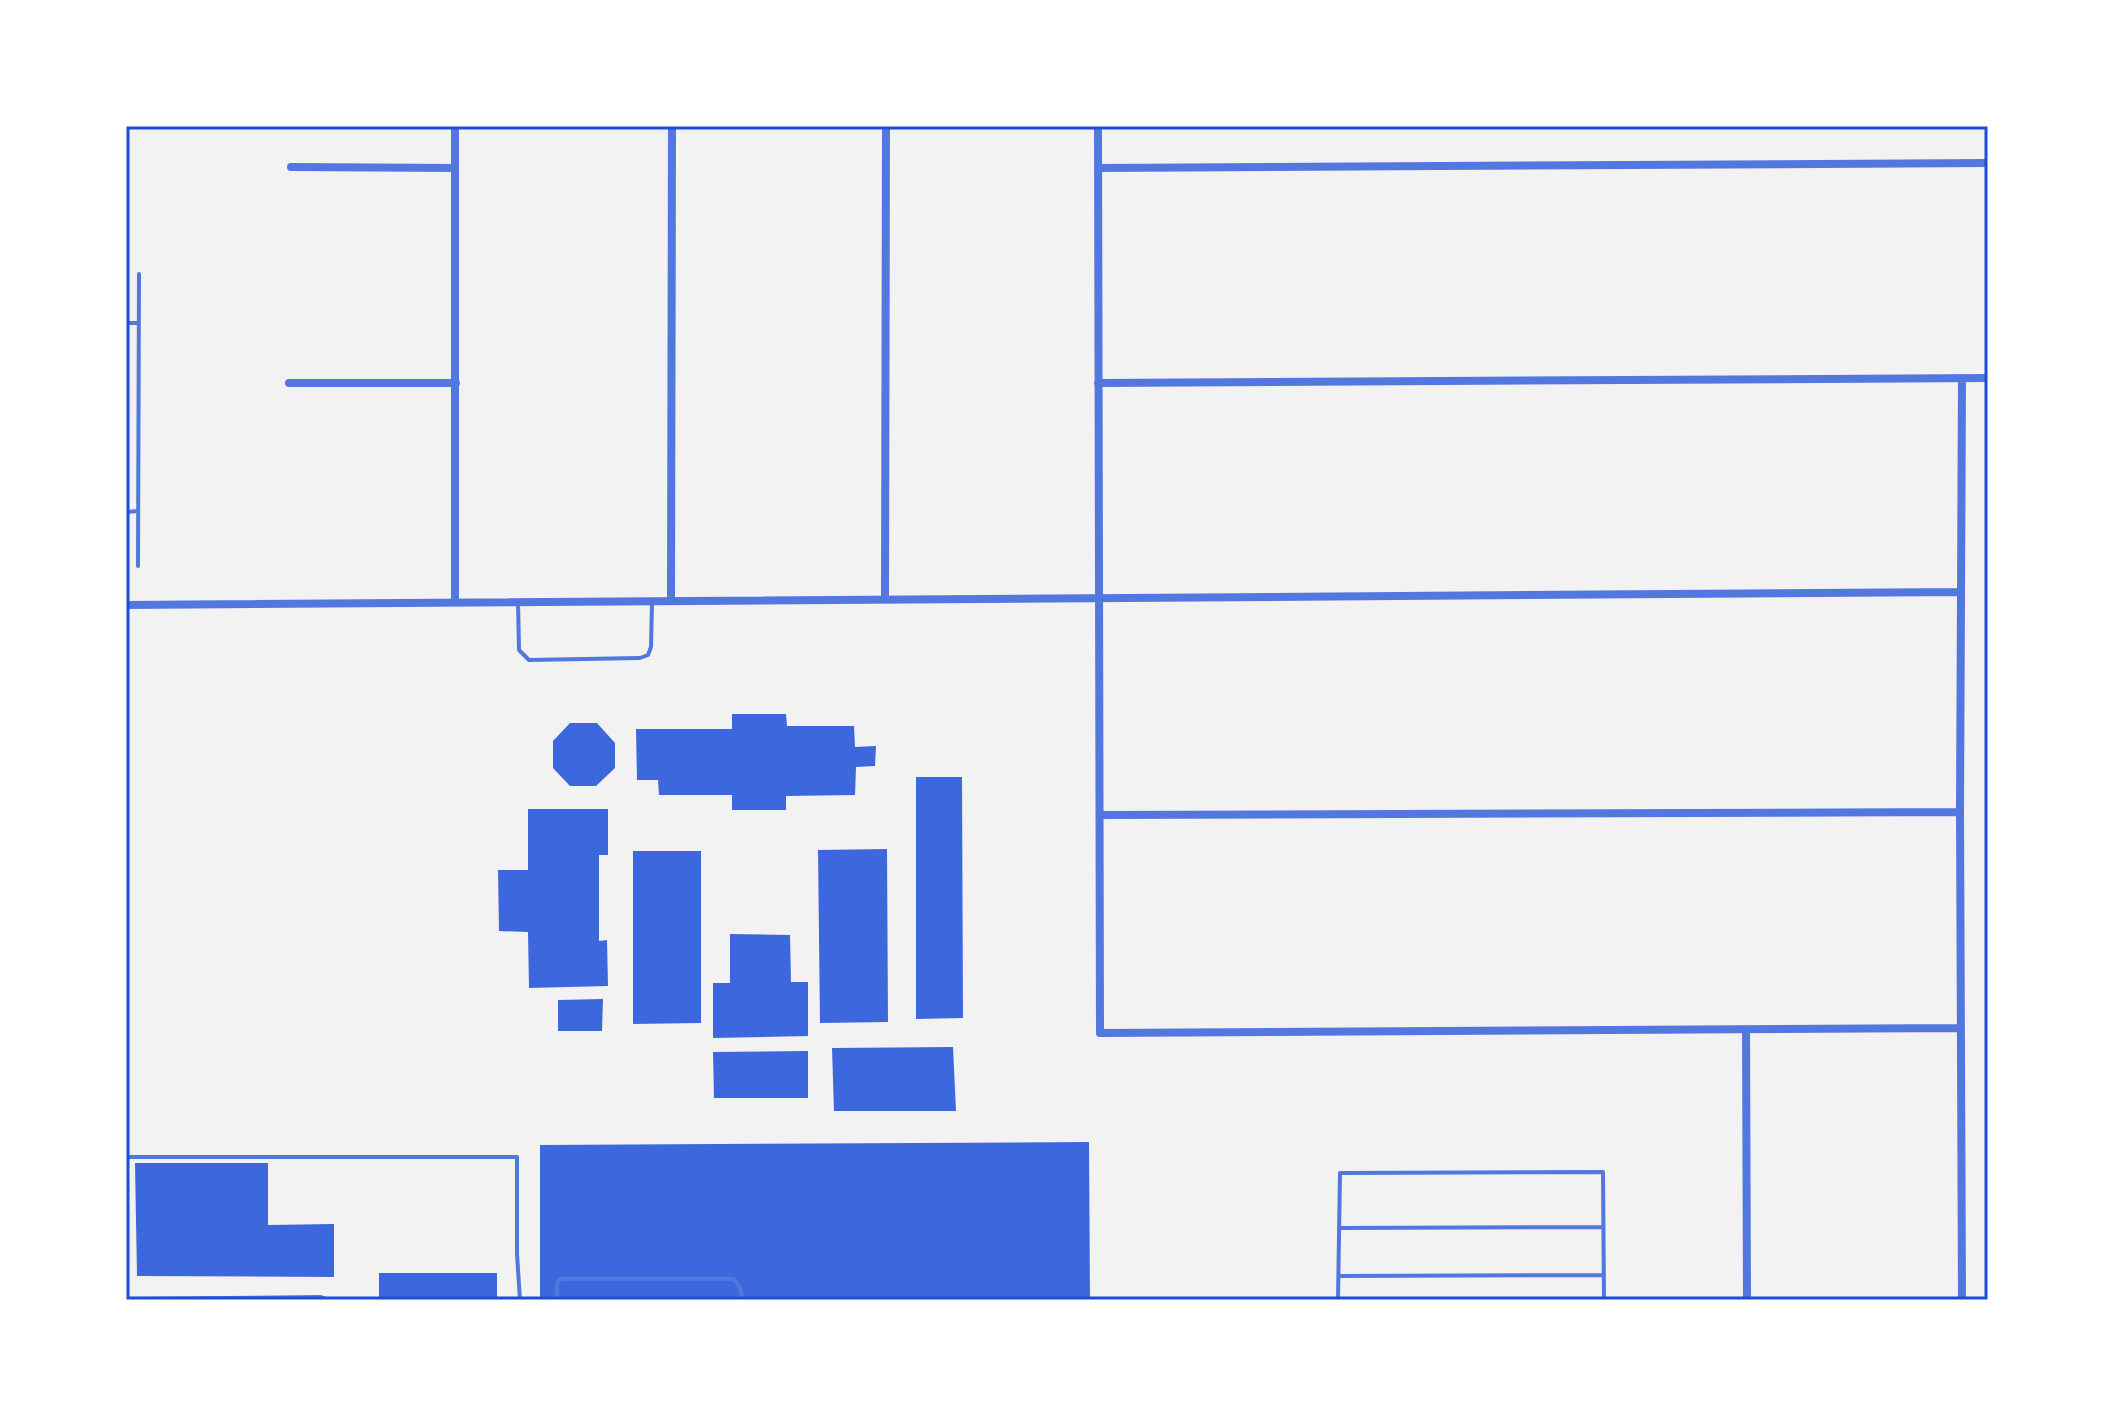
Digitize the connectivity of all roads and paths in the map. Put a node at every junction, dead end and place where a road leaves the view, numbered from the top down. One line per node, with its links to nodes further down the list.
1 (455, 126): 7 (street)
2 (672, 126): 24 (street)
3 (886, 126): 22 (street)
4 (1098, 126): 8 (street)
5 (1988, 163): 8 (street)
6 (291, 167): 7 (street)
7 (455, 168): 15 (street)
8 (1098, 168): 16 (street)
9 (139, 274): 11 (lane)
10 (126, 323): 11 (lane)
11 (138, 323): 17 (lane)
12 (1962, 378): 13 (street); 16 (street); 20 (street)
13 (1988, 378)
14 (289, 383): 15 (street)
15 (456, 383): 25 (street)
16 (1098, 383): 21 (street)
17 (138, 511): 18 (lane); 19 (lane)
18 (126, 512)
19 (138, 566)
20 (1961, 592): 21 (street); 28 (street)
21 (1098, 598): 22 (street); 29 (street)
22 (885, 599): 24 (street)
23 (652, 601): 24 (street); 26 (street); 26 (lane)
24 (671, 601)
25 (455, 602): 26 (street); 27 (street)
26 (518, 602)
27 (126, 605)
28 (1960, 812): 29 (street); 30 (street)
29 (1100, 815): 31 (street)
30 (1961, 1028): 31 (street); 45 (street)
31 (1746, 1030): 44 (street)
32 (126, 1157): 39 (lane)
33 (1603, 1227): 34 (lane); 34 (lane); 35 (lane)
34 (1339, 1228): 36 (lane)
35 (1604, 1275): 36 (lane); 43 (lane)
36 (1339, 1276): 42 (lane)
37 (126, 1299): 38 (lane)
38 (329, 1300)
39 (520, 1300)
40 (557, 1300): 41 (lane)
41 (742, 1300)
42 (1338, 1300)
43 (1604, 1300)
44 (1747, 1300)
45 (1962, 1300)

